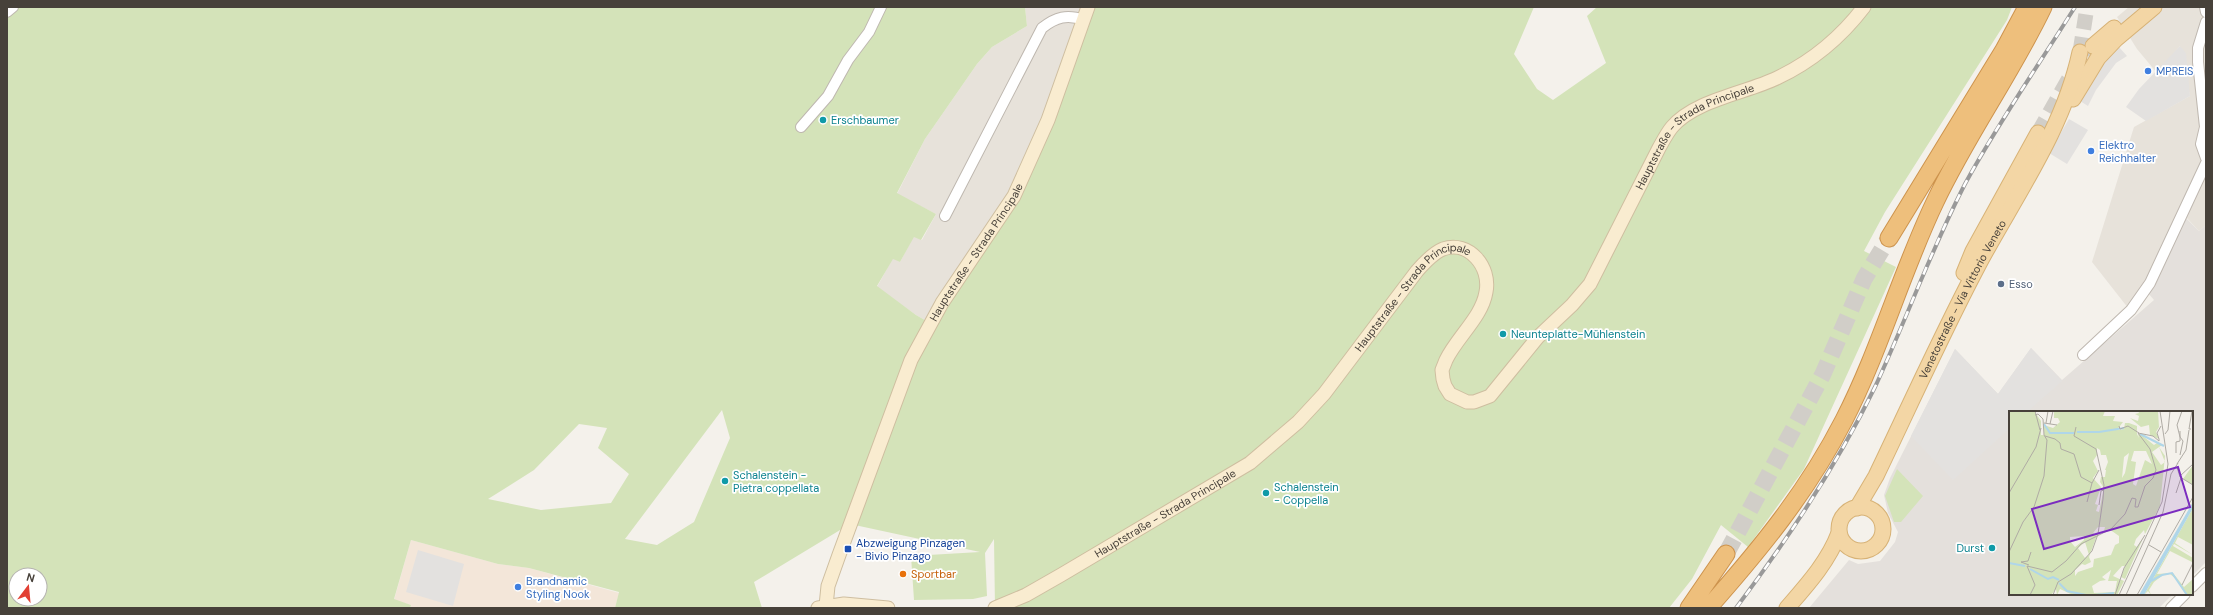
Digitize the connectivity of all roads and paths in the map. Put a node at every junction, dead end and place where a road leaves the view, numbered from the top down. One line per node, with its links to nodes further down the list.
1 (12, 7): 11 (street)
2 (881, 7): 15 (street)
3 (1088, 7): 12 (street, Hauptstraße - Strada Principale)
4 (1864, 7): 36 (street, Hauptstraße - Strada Principale)
5 (2027, 7): 21 (highway)
6 (2043, 7): 38 (highway)
7 (2137, 7): 14 (main road)
8 (2154, 7): 14 (main road)
9 (2205, 7): 10 (street)
10 (2206, 11)
11 (7, 12)
12 (1084, 20): 20 (street); 34 (street, Hauptstraße - Strada Principale)
13 (2206, 22): 16 (street)
14 (2055, 126): 23 (main road, Venetostraße - Via Vittorio Veneto)
15 (801, 127)
16 (2205, 128): 18 (street)
17 (2038, 133): 23 (main road)
18 (2206, 158)
19 (2206, 163): 22 (street)
20 (945, 216)
21 (1889, 238)
22 (2083, 355)
23 (1928, 368): 24 (main road, Venetostraße - Via Vittorio Veneto)
24 (1876, 476): 25 (main road, Venetostraße - Via Vittorio Veneto); 26 (main road, Venetostraße - Via Vittorio Veneto)
25 (1857, 508): 26 (main road); 27 (main road, Venetostraße - Via Vittorio Veneto)
26 (1875, 512): 28 (main road, Venetostraße - Via Vittorio Veneto)
27 (1839, 533): 28 (main road); 31 (main road, Venetostraße - Via Vittorio Veneto)
28 (1853, 550): 31 (main road, Venetostraße - Via Vittorio Veneto)
29 (1726, 554): 37 (highway)
30 (2206, 573): 32 (street)
31 (1816, 575): 39 (main road, Venetostraße - Via Vittorio Veneto)
32 (2193, 586)
33 (2184, 595): 40 (street)
34 (823, 607): 35 (street, Hauptstraße - Strada Principale)
35 (888, 608)
36 (995, 608)
37 (1689, 608)
38 (1708, 608)
39 (1787, 608)
40 (2171, 608)

